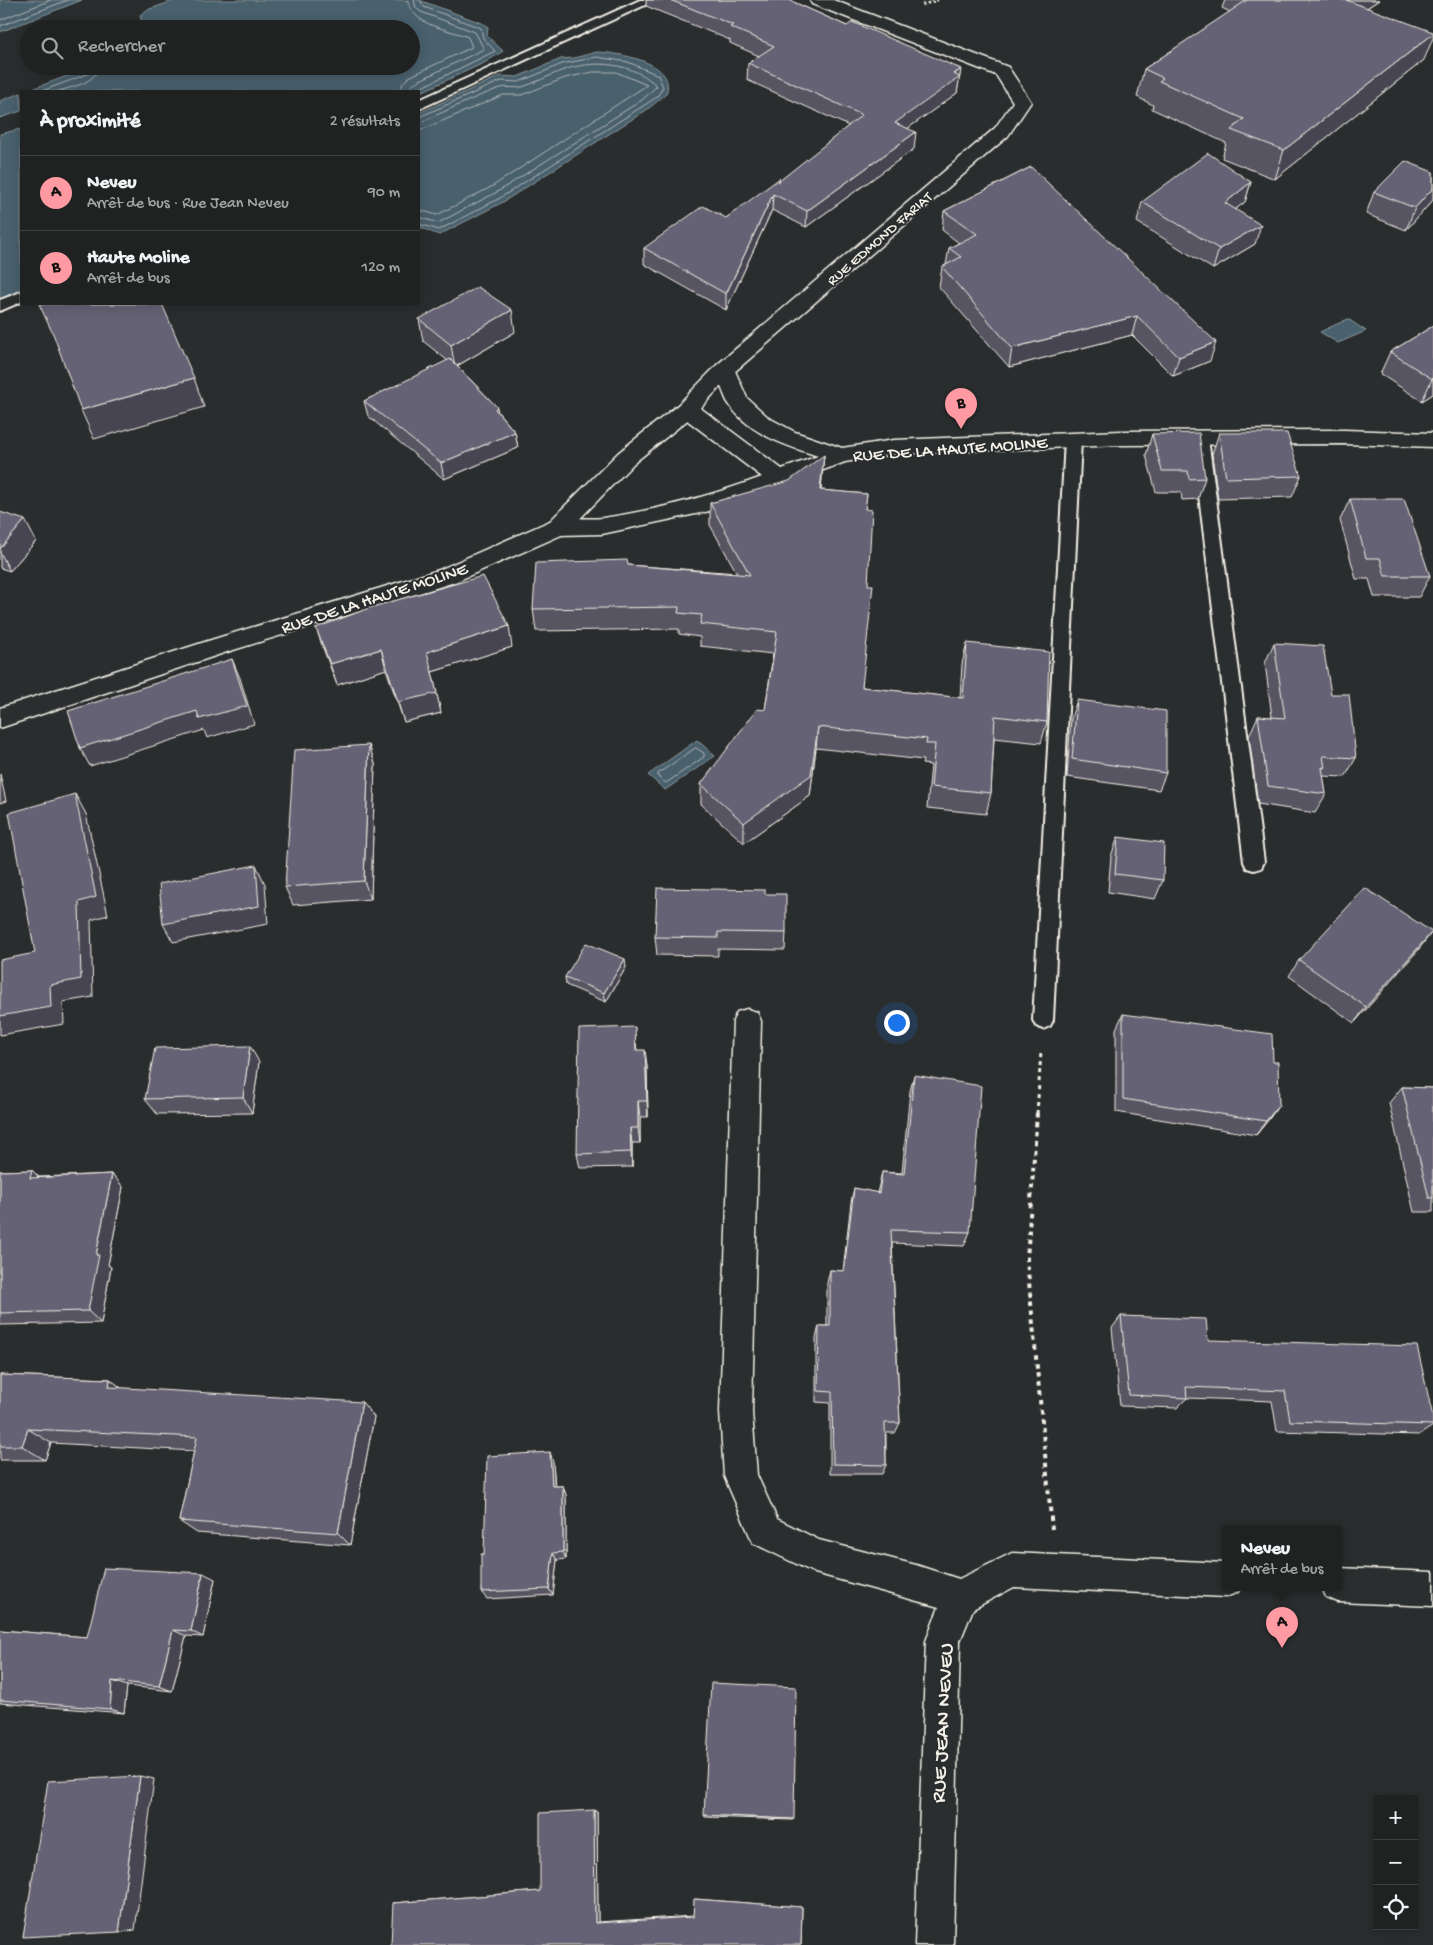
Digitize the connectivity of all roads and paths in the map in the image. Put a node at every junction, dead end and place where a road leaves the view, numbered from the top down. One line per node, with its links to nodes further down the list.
1 (650, 0): 3 (lane)
2 (818, 0): 6 (street, RUE EDMOND FARIAT)
3 (420, 105)
4 (20, 296): 5 (lane)
5 (0, 306)
6 (725, 369): 7 (street, RUE EDMOND FARIAT); 11 (street)
7 (687, 409): 12 (street); 13 (street, RUE EDMOND FARIAT)
8 (1200, 438): 9 (street, RUE DE LA HAUTE MOLINE); 10 (street, RUE DE LA HAUTE MOLINE); 15 (lane)
9 (1073, 440): 11 (street, RUE DE LA HAUTE MOLINE); 16 (lane)
10 (1433, 440)
11 (842, 454): 12 (street, RUE DE LA HAUTE MOLINE)
12 (780, 479): 13 (street, RUE DE LA HAUTE MOLINE)
13 (558, 527): 14 (street, RUE DE LA HAUTE MOLINE)
14 (0, 718)
15 (1254, 862)
16 (1043, 1020): 18 (path)
17 (748, 1021): 22 (street)
18 (1056, 1572): 19 (street); 22 (street)
19 (1222, 1580)
20 (1342, 1585): 21 (street)
21 (1433, 1589)
22 (960, 1596): 23 (street, RUE JEAN NEVEU)
23 (934, 1945)

